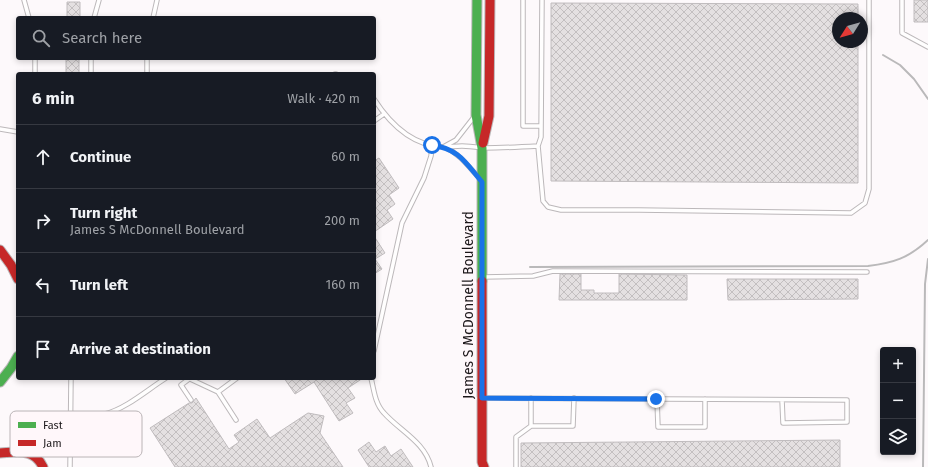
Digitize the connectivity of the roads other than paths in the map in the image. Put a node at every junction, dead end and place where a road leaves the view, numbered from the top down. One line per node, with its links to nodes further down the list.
1 (24, 0): 10 (lane)
2 (99, 0): 11 (lane)
3 (157, 0): 12 (lane)
4 (477, 0): 22 (main road, James S McDonnell Boulevard)
5 (490, 0): 30 (main road, James S McDonnell Boulevard)
6 (523, 0): 24 (lane)
7 (542, 0): 24 (lane)
8 (869, 0): 28 (lane)
9 (902, 0): 13 (lane)
10 (28, 16)
11 (95, 16)
12 (154, 16)
13 (928, 47)
14 (35, 60): 17 (lane)
15 (91, 60): 18 (lane)
16 (147, 60): 19 (lane)
17 (35, 72)
18 (91, 72)
19 (147, 72)
20 (376, 102): 21 (lane)
21 (384, 114): 23 (lane); 27 (lane)
22 (476, 115): 29 (lane); 30 (main road, James S McDonnell Boulevard)
23 (376, 120)
24 (542, 126): 28 (lane)
25 (0, 129): 26 (lane)
26 (16, 132)
27 (432, 145): 29 (lane); 36 (lane)
28 (538, 146): 30 (lane)
29 (444, 147): 30 (lane); 31 (lane)
30 (482, 148): 31 (main road, James S McDonnell Boulevard)
31 (482, 182): 35 (main road, James S McDonnell Boulevard)
32 (0, 250): 34 (main road)
33 (867, 272): 35 (lane)
34 (16, 275)
35 (482, 277): 46 (main road, James S McDonnell Boulevard)
36 (376, 342)
37 (16, 359): 44 (main road)
38 (71, 380): 53 (lane)
39 (163, 380): 54 (lane)
40 (187, 380): 51 (lane)
41 (190, 380): 45 (lane)
42 (234, 380): 45 (lane)
43 (371, 380): 62 (lane)
44 (0, 382)
45 (218, 392): 55 (lane)
46 (482, 398): 47 (lane); 59 (main road, James S McDonnell Boulevard)
47 (531, 398): 48 (lane); 56 (lane)
48 (574, 398): 49 (lane); 56 (lane)
49 (656, 399): 50 (lane); 50 (lane)
50 (705, 399): 52 (lane)
51 (191, 400)
52 (782, 400): 52 (lane)
53 (71, 411)
54 (114, 411)
55 (236, 420)
56 (531, 426): 63 (lane)
57 (38, 457): 60 (main road)
58 (70, 457): 61 (lane)
59 (482, 465)
60 (43, 467)
61 (70, 467)
62 (431, 467)
63 (516, 467)

